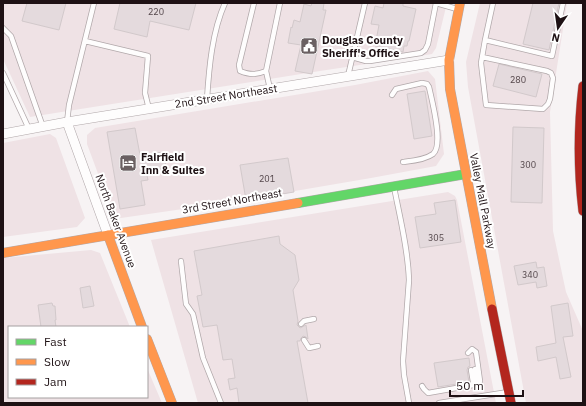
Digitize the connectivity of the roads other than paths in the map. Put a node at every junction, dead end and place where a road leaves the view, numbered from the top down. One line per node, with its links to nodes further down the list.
1 (94, 3): 12 (lane)
2 (224, 3): 22 (lane)
3 (254, 3): 16 (lane)
4 (280, 3): 16 (lane)
5 (365, 3): 14 (lane)
6 (436, 3): 9 (lane); 14 (lane)
7 (493, 3): 11 (lane)
8 (563, 3): 11 (lane)
9 (460, 6): 15 (main road, Valley Mall Parkway)
10 (3, 28): 25 (lane)
11 (485, 40): 13 (lane)
12 (85, 41): 23 (lane); 24 (lane)
13 (482, 56): 13 (lane)
14 (352, 57): 18 (lane)
15 (449, 60): 18 (street, 2nd Street Northeast); 29 (main road, Valley Mall Parkway)
16 (266, 71): 20 (lane)
17 (3, 72): 26 (lane)
18 (348, 76): 20 (street, 2nd Street Northeast)
19 (583, 86): 31 (main road)
20 (270, 89): 22 (street, 2nd Street Northeast)
21 (392, 95): 28 (lane)
22 (207, 99): 23 (street, 2nd Street Northeast)
23 (149, 109): 24 (street, 2nd Street Northeast)
24 (67, 122): 25 (street, 2nd Street Northeast); 32 (street, North Baker Avenue)
25 (44, 127): 26 (street, 2nd Street Northeast)
26 (29, 129): 27 (street, 2nd Street Northeast)
27 (3, 134)
28 (402, 162)
29 (466, 174): 30 (main road, 3rd Street Northeast); 45 (main road, Valley Mall Parkway)
30 (394, 186): 32 (main road, 3rd Street Northeast); 48 (lane)
31 (583, 211)
32 (108, 235): 33 (main road, 3rd Street Northeast); 37 (main road, North Baker Avenue)
33 (3, 253)
34 (181, 261): 47 (lane)
35 (314, 319): 36 (lane)
36 (302, 324)
37 (142, 326)
38 (304, 340): 41 (lane)
39 (148, 342): 46 (main road)
40 (468, 344): 43 (lane)
41 (318, 346)
42 (473, 369): 43 (lane)
43 (474, 384): 44 (lane)
44 (422, 386)
45 (510, 391): 49 (lane); 50 (main road, Valley Mall Parkway)
46 (172, 403)
47 (221, 403)
48 (408, 403)
49 (439, 403)
50 (511, 403)

